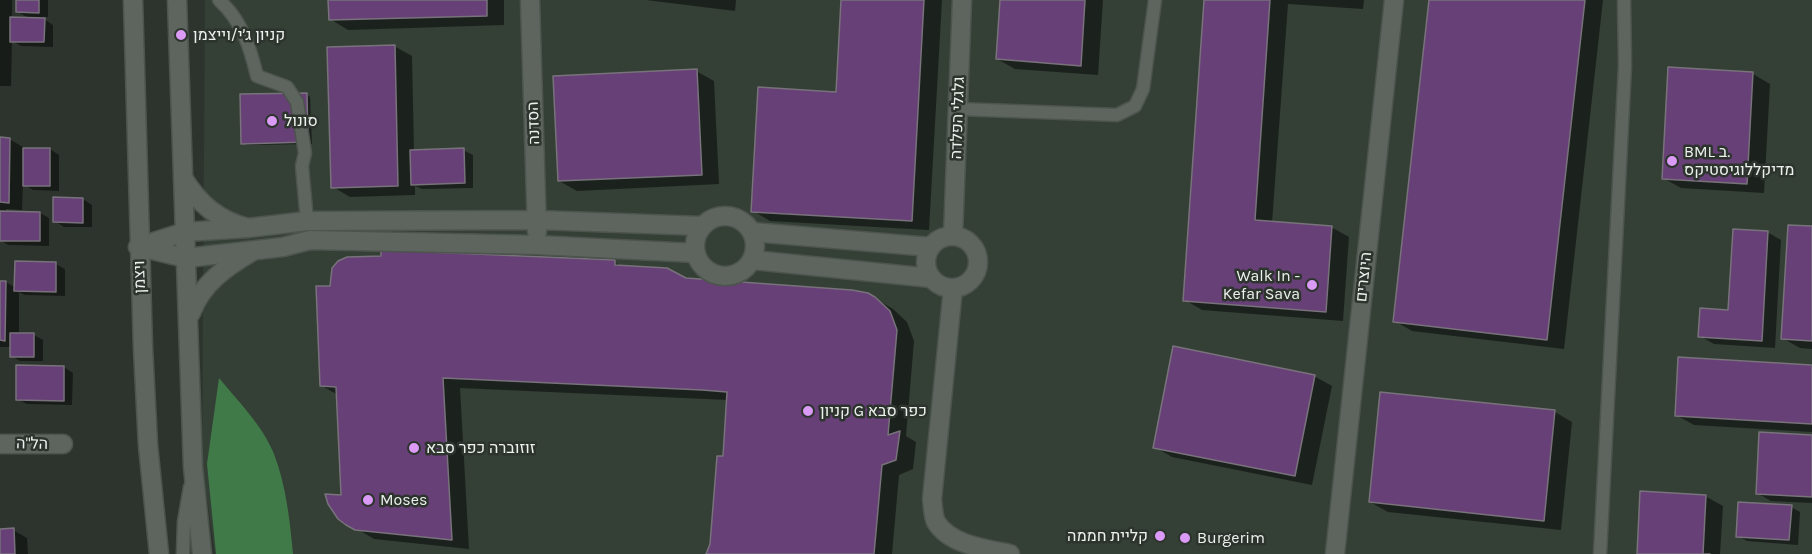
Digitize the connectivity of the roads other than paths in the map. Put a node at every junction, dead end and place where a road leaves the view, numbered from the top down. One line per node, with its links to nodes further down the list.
1 (132, 0): 19 (street, ויצמן)
2 (177, 0): 10 (street)
3 (219, 0): 12 (lane)
4 (530, 0): 11 (street, הסדנה)
5 (962, 0): 9 (street, גלגלי הפלדה)
6 (1155, 0): 9 (lane)
7 (1394, 0): 36 (street, היוצרים)
8 (1624, 0): 37 (lane)
9 (958, 109): 17 (street, גלגלי הפלדה)
10 (183, 178): 14 (street); 15 (street)
11 (538, 220): 12 (street); 13 (street); 18 (street, הסדנה)
12 (307, 221): 14 (street); 20 (street)
13 (702, 226): 16 (street); 23 (street)
14 (248, 228): 15 (street)
15 (185, 232): 19 (street); 24 (street)
16 (752, 232): 21 (street); 25 (street)
17 (953, 236): 21 (street); 27 (street)
18 (537, 245): 20 (street); 23 (street)
19 (138, 247): 24 (street); 32 (street, ויצמן)
20 (284, 247): 22 (street)
21 (931, 247): 26 (street)
22 (253, 251): 24 (street); 28 (street)
23 (695, 253): 25 (street)
24 (186, 258): 28 (street)
25 (753, 260): 26 (street)
26 (931, 278): 27 (street)
27 (953, 288): 35 (street)
28 (189, 318): 31 (street)
29 (0, 444): 30 (street, הל"ה)
30 (63, 444)
31 (194, 467): 33 (lane); 34 (street)
32 (159, 554)
33 (183, 554)
34 (202, 554)
35 (1010, 554)
36 (1335, 554)
37 (1600, 554)

